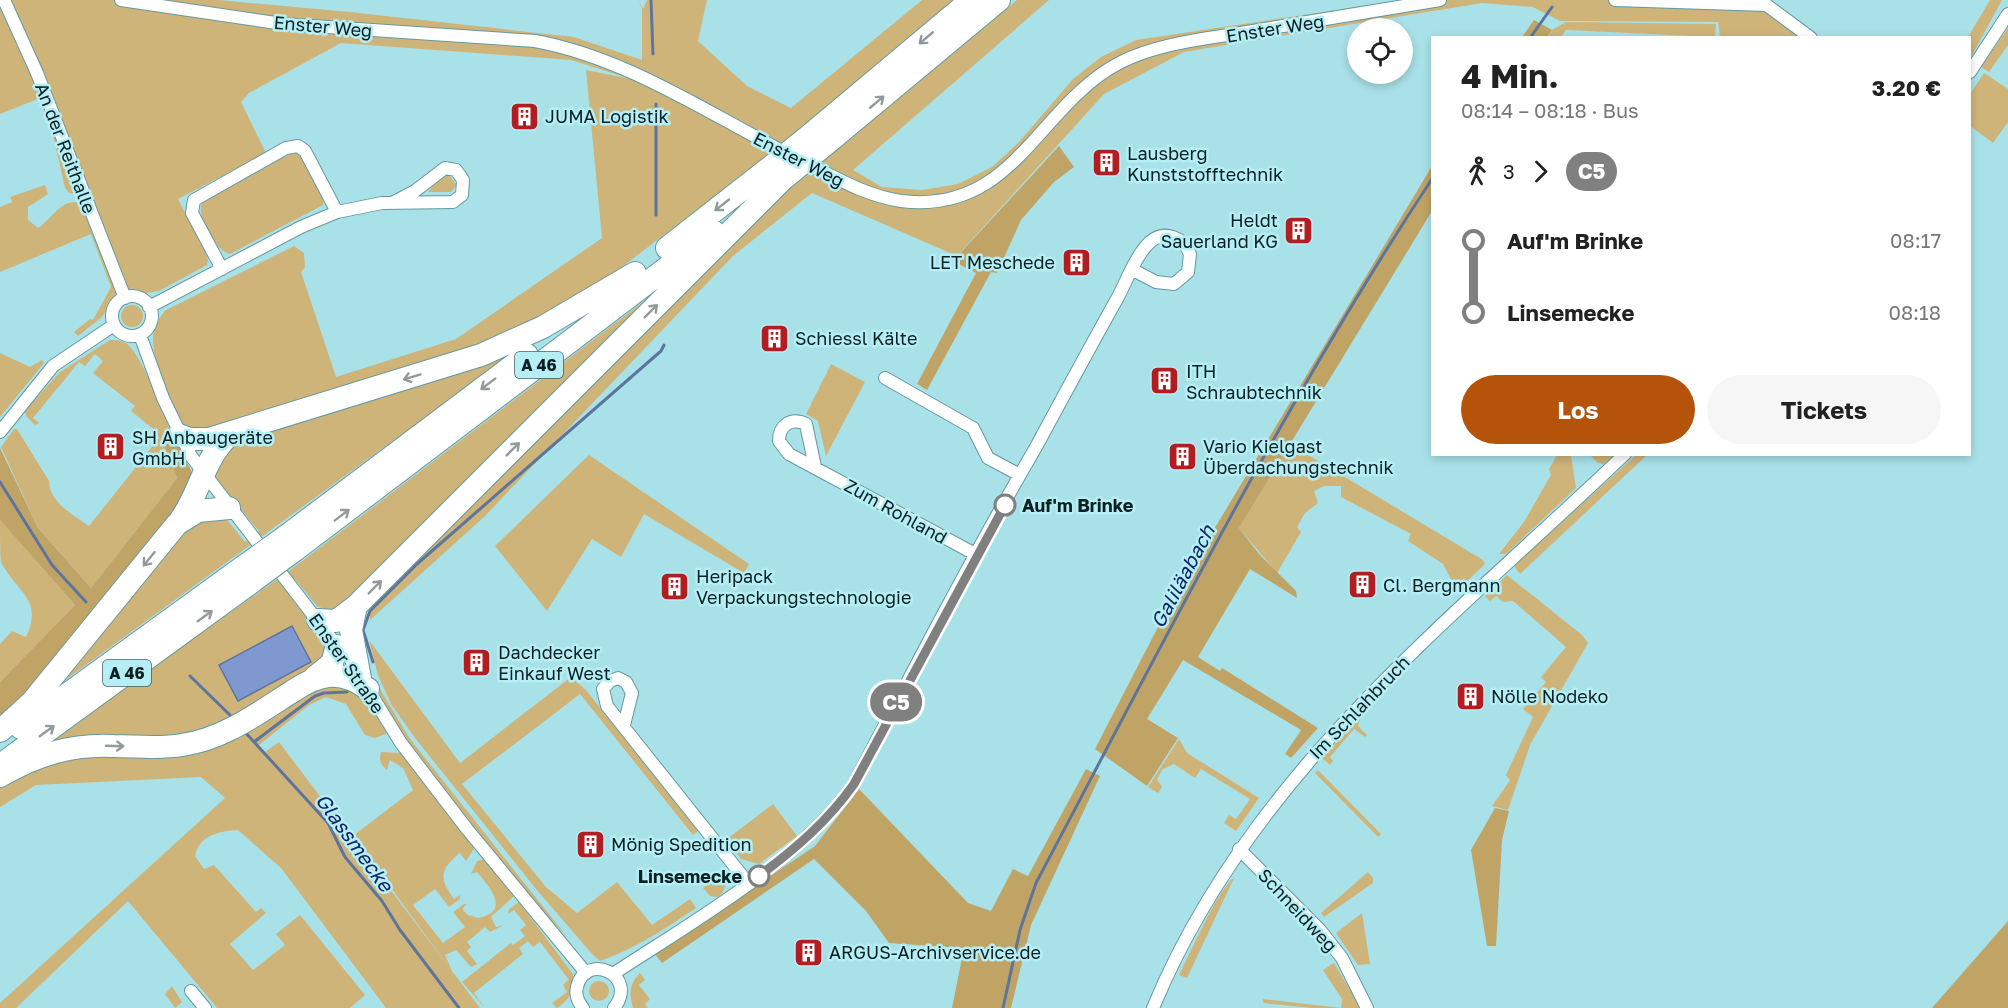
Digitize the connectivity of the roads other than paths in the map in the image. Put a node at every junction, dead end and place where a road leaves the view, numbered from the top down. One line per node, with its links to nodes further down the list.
1 (4, 0): 18 (street, An der Reithalle)
2 (121, 0): 5 (street, Enster Weg)
3 (971, 0): 11 (highway, A 46, one-way to 11)
4 (999, 0): 11 (highway, A 46, one-way to 4)
5 (1440, 0)
6 (1615, 0): 7 (street)
7 (1763, 3): 9 (street)
8 (2008, 14): 10 (street)
9 (1808, 36)
10 (1971, 70)
11 (824, 135): 12 (highway, A 46, bridge)
12 (775, 174): 17 (highway, A 46, one-way to 17); 32 (highway, A 46, one-way to 12); 35 (highway, one-way to 12)
13 (394, 202): 13 (street); 14 (street)
14 (337, 212): 15 (street); 15 (street)
15 (222, 269): 19 (street)
16 (1133, 270): 16 (street); 28 (street)
17 (635, 273): 24 (highway, one-way to 24); 32 (highway, A 46, one-way to 32)
18 (125, 298): 19 (street); 20 (street)
19 (149, 307): 21 (street)
20 (114, 325): 21 (street); 23 (street)
21 (140, 335): 25 (street, Enster Straße)
22 (885, 378): 28 (street)
23 (0, 432)
24 (234, 432): 25 (highway); 29 (highway)
25 (180, 435): 29 (street, Enster Straße)
26 (1622, 456): 45 (street, Im Schlahbruch)
27 (815, 467): 33 (street, Zum Rohland)
28 (1020, 475): 33 (street)
29 (204, 476): 30 (street, Enster Straße); 31 (highway)
30 (229, 508): 31 (highway); 36 (street, Enster Straße)
31 (177, 524): 41 (highway, one-way to 41)
32 (290, 543): 34 (highway, A 46, bridge)
33 (977, 555): 46 (street)
34 (248, 574): 42 (highway, A 46); 43 (highway, A 46, one-way to 34)
35 (356, 606): 36 (highway); 39 (highway)
36 (318, 620): 37 (street, Enster Straße)
37 (337, 646): 38 (highway); 39 (street, Enster Straße)
38 (315, 677): 39 (highway); 44 (highway, one-way to 38)
39 (364, 684): 47 (street, Enster Straße)
40 (624, 725): 46 (street)
41 (0, 731)
42 (0, 743)
43 (0, 765)
44 (0, 776)
45 (1239, 849): 53 (street, Im Schlahbruch); 54 (street, Schneidweg)
46 (748, 884): 48 (street)
47 (586, 973): 48 (street); 50 (street)
48 (613, 974): 52 (street)
49 (191, 991): 51 (street)
50 (579, 1007)
51 (205, 1008)
52 (614, 1008)
53 (1153, 1008)
54 (1368, 1008)

